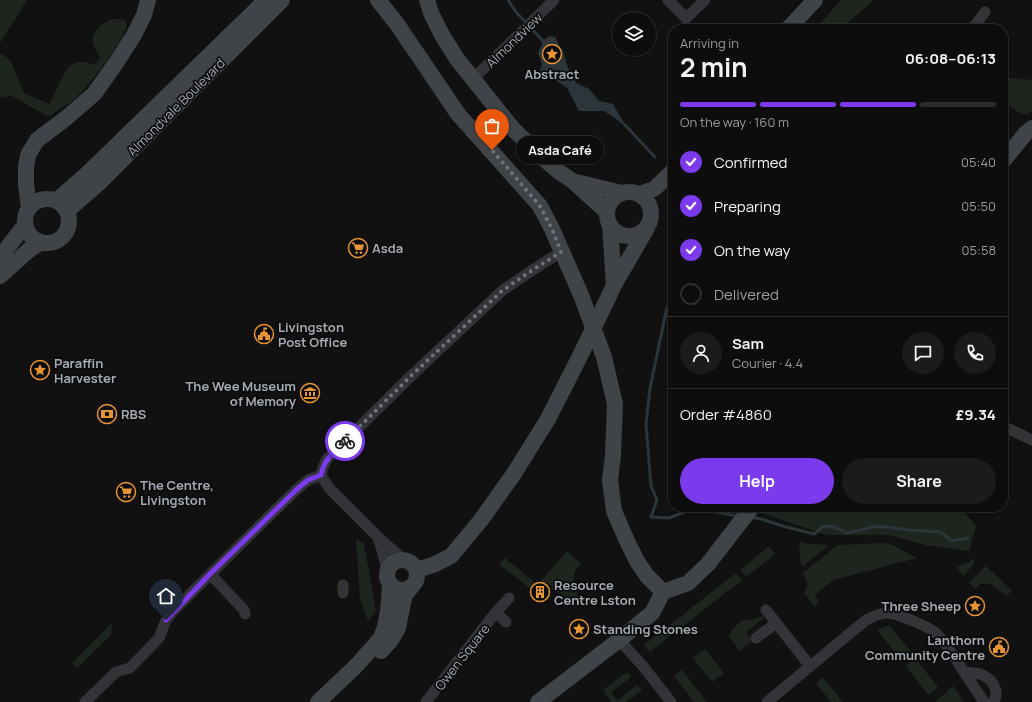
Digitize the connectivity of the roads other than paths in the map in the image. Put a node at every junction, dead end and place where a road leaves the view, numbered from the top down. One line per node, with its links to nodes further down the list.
1 (148, 0): 17 (street)
2 (266, 0): 13 (street, Almondvale Boulevard)
3 (282, 0): 13 (street, Almondvale Boulevard)
4 (378, 0): 28 (street)
5 (426, 0): 14 (street)
6 (554, 0): 14 (street, Almondview)
7 (668, 0): 8 (street)
8 (705, 0)
9 (815, 0): 11 (street)
10 (985, 12): 12 (street)
11 (793, 24)
12 (976, 24)
13 (248, 26): 22 (street, Almondvale Boulevard)
14 (473, 79): 19 (street)
15 (1032, 128): 16 (street)
16 (1008, 154)
17 (26, 167): 22 (street); 23 (street)
18 (668, 176): 21 (street)
19 (574, 182): 20 (street); 24 (street)
20 (622, 193): 21 (street); 24 (street)
21 (639, 194): 26 (street)
22 (56, 204): 23 (street); 27 (street)
23 (29, 208): 25 (street)
24 (609, 218): 26 (street); 31 (street)
25 (25, 225): 27 (street); 29 (street)
26 (647, 228): 31 (street)
27 (41, 242): 30 (street)
28 (561, 252): 34 (street); 41 (street)
29 (0, 257)
30 (0, 276)
31 (612, 291): 37 (street, bridge)
32 (1008, 428): 33 (street)
33 (1032, 440)
34 (321, 475): 36 (street); 38 (street)
35 (748, 512): 41 (street)
36 (377, 536): 37 (street); 39 (street)
37 (410, 565): 39 (street); 40 (street)
38 (210, 574): 45 (street); 53 (street)
39 (388, 578): 40 (street); 50 (street)
40 (410, 589): 50 (street)
41 (663, 592): 49 (street)
42 (509, 598): 44 (street, Owen Square)
43 (766, 610): 47 (street)
44 (496, 612): 46 (street, Owen Square); 55 (street, Owen Square)
45 (245, 614)
46 (506, 622)
47 (776, 623): 48 (street); 51 (street)
48 (756, 638)
49 (619, 640): 56 (street); 57 (street)
50 (356, 666): 54 (street)
51 (810, 666): 52 (street); 58 (street)
52 (964, 672): 59 (street); 60 (street)
53 (86, 701)
54 (318, 702)
55 (427, 702)
56 (538, 702)
57 (671, 702)
58 (767, 702)
59 (984, 702)
60 (993, 702)

